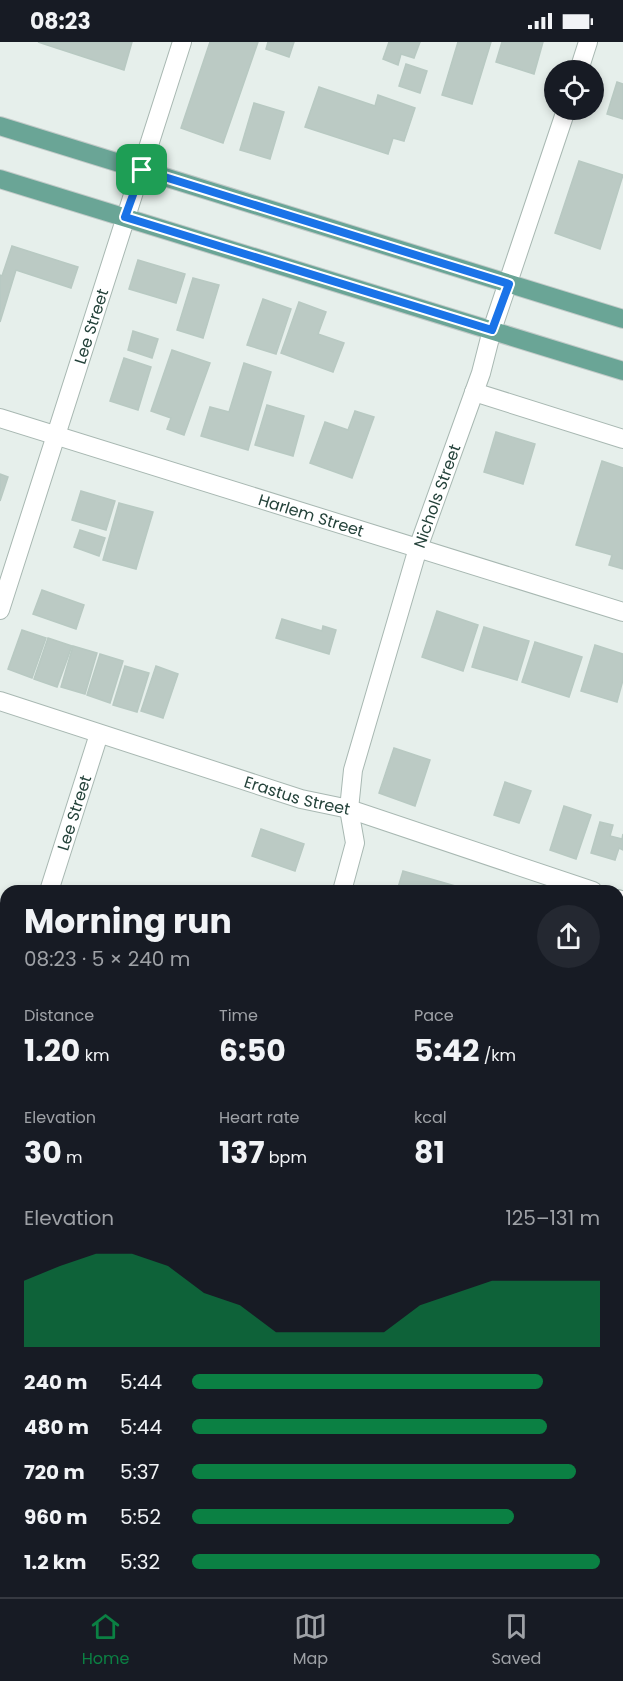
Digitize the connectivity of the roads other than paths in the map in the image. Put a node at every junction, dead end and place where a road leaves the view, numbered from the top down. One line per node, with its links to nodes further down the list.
1 (183, 42): 6 (street, Lee Street)
2 (588, 42): 3 (street)
3 (582, 60)
4 (563, 120): 9 (street, Nichols Street)
5 (0, 126): 6 (main road)
6 (142, 170): 8 (street, Lee Street); 9 (main road)
7 (0, 178): 8 (main road)
8 (125, 217): 11 (main road); 15 (street, Lee Street)
9 (509, 284): 10 (main road); 11 (street, Nichols Street)
10 (623, 319)
11 (492, 330): 12 (main road); 13 (street, Nichols Street)
12 (623, 371)
13 (474, 392): 16 (street); 17 (street, Nichols Street)
14 (0, 418): 15 (street, Harlem Street)
15 (57, 436): 17 (street, Harlem Street); 18 (street, Lee Street)
16 (623, 438)
17 (418, 548): 19 (street, Harlem Street); 22 (street, Nichols Street)
18 (0, 610)
19 (623, 612)
20 (0, 701): 21 (street, Erastus Street)
21 (99, 734): 22 (street, Erastus Street); 23 (street, Lee Street)
22 (349, 809): 24 (street, Nichols Street); 25 (street, Erastus Street)
23 (51, 885)
24 (344, 885)
25 (576, 885)

